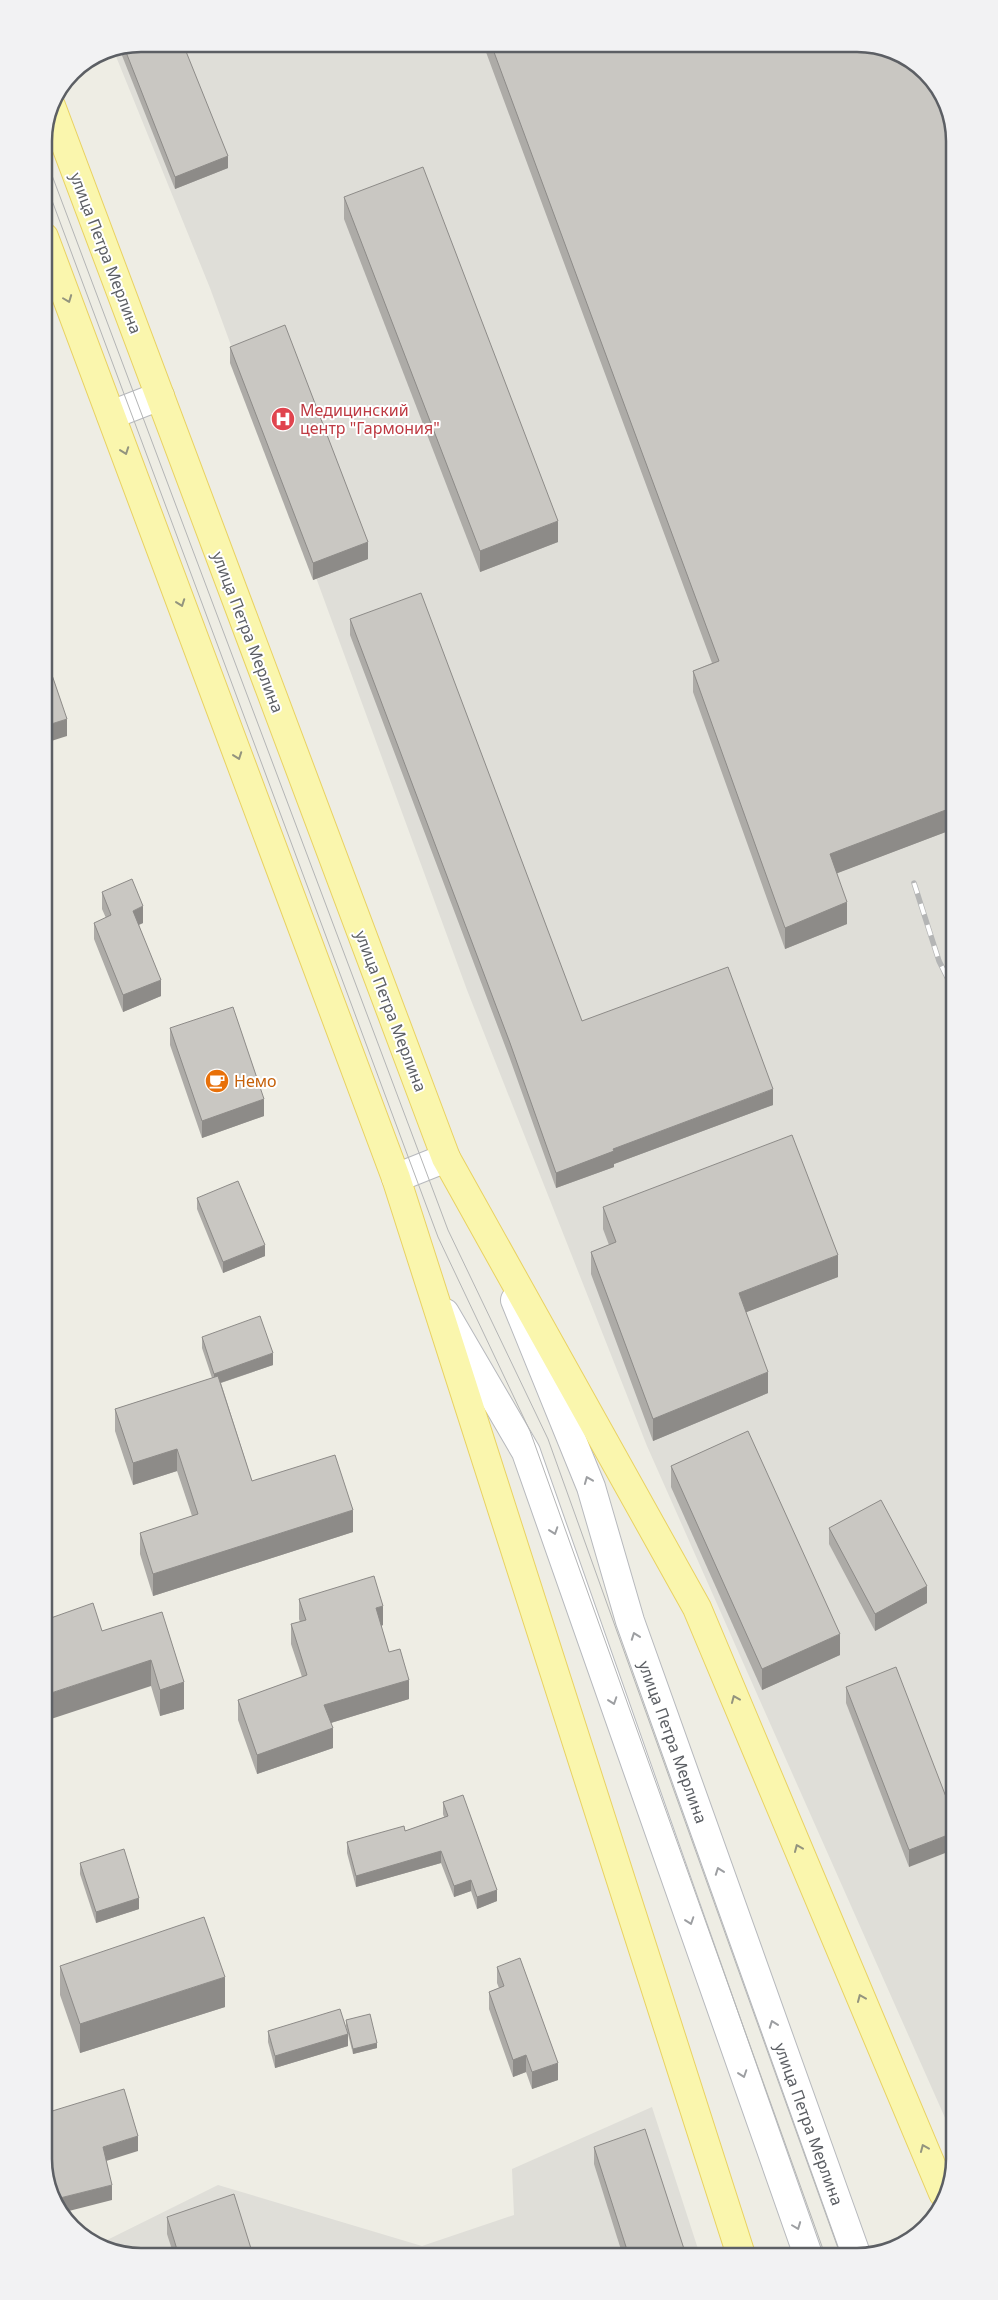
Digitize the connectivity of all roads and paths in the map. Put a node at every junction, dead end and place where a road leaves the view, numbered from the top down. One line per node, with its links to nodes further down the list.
1 (56, 119): 3 (main road, улица Петра Мерлина)
2 (53, 261): 4 (main road, one-way to 4)
3 (160, 396): 4 (street); 5 (main road, улица Петра Мерлина)
4 (111, 415): 6 (main road, one-way to 6)
5 (446, 1158): 6 (street); 7 (main road, улица Петра Мерлина)
6 (396, 1178): 8 (main road)
7 (488, 1235): 9 (main road, улица Петра Мерлина, one-way to 7); 12 (street, улица Петра Мерлина, one-way to 7)
8 (431, 1288): 10 (main road); 11 (street, one-way to 11)
9 (940, 2189)
10 (739, 2248)
11 (805, 2248)
12 (854, 2248)

